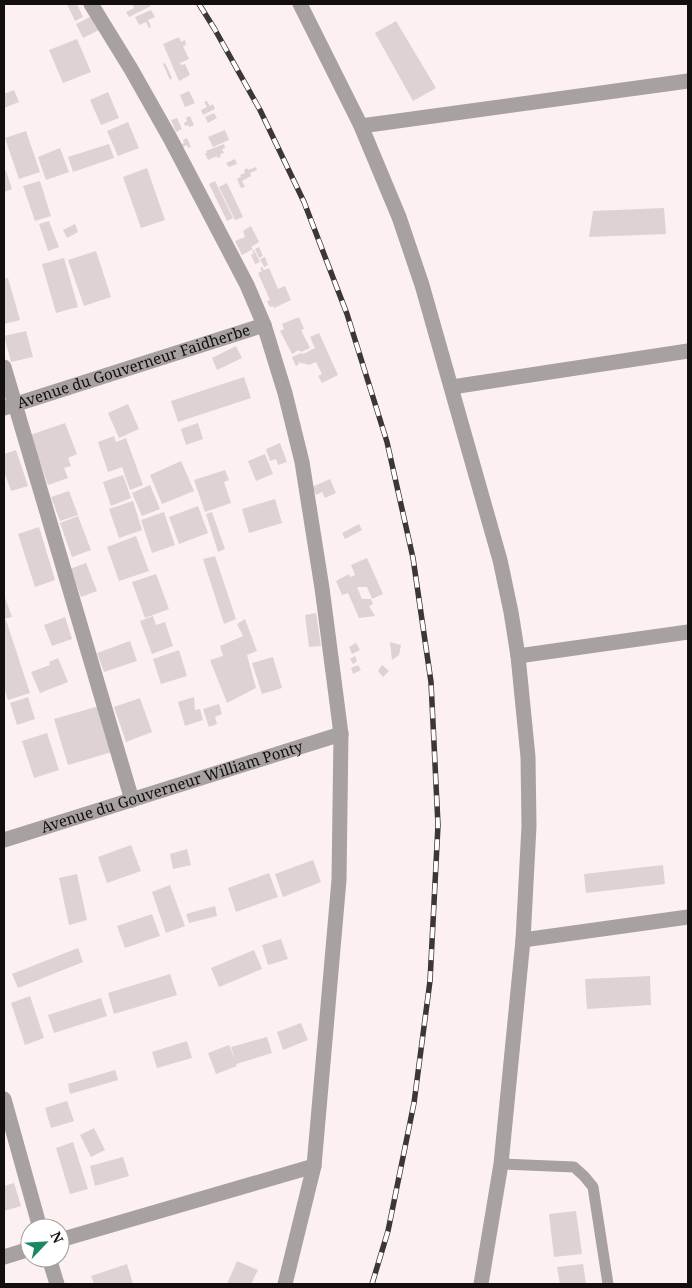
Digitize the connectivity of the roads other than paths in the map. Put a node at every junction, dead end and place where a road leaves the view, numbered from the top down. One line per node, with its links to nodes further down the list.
1 (91, 4): 5 (street)
2 (300, 4): 4 (street)
3 (688, 81): 4 (street)
4 (361, 126): 8 (street)
5 (264, 325): 9 (street, Avenue du Gouverneur Faidherbe); 12 (street)
6 (688, 351): 8 (street)
7 (4, 367): 9 (street)
8 (452, 387): 11 (street)
9 (9, 406): 13 (street)
10 (688, 632): 11 (street)
11 (518, 656): 16 (street)
12 (341, 734): 13 (street, Avenue du Gouverneur William Ponty); 19 (street)
13 (132, 800): 14 (street, Avenue du Gouverneur William Ponty)
14 (4, 840)
15 (688, 917): 16 (street)
16 (523, 940): 18 (street)
17 (4, 1099): 20 (street)
18 (501, 1164): 27 (street); 28 (lane)
19 (314, 1166): 21 (street); 26 (street)
20 (37, 1218)
21 (70, 1237)
22 (20, 1252): 23 (street)
23 (4, 1257)
24 (52, 1268): 25 (street)
25 (57, 1284)
26 (286, 1284)
27 (481, 1284)
28 (608, 1284)

